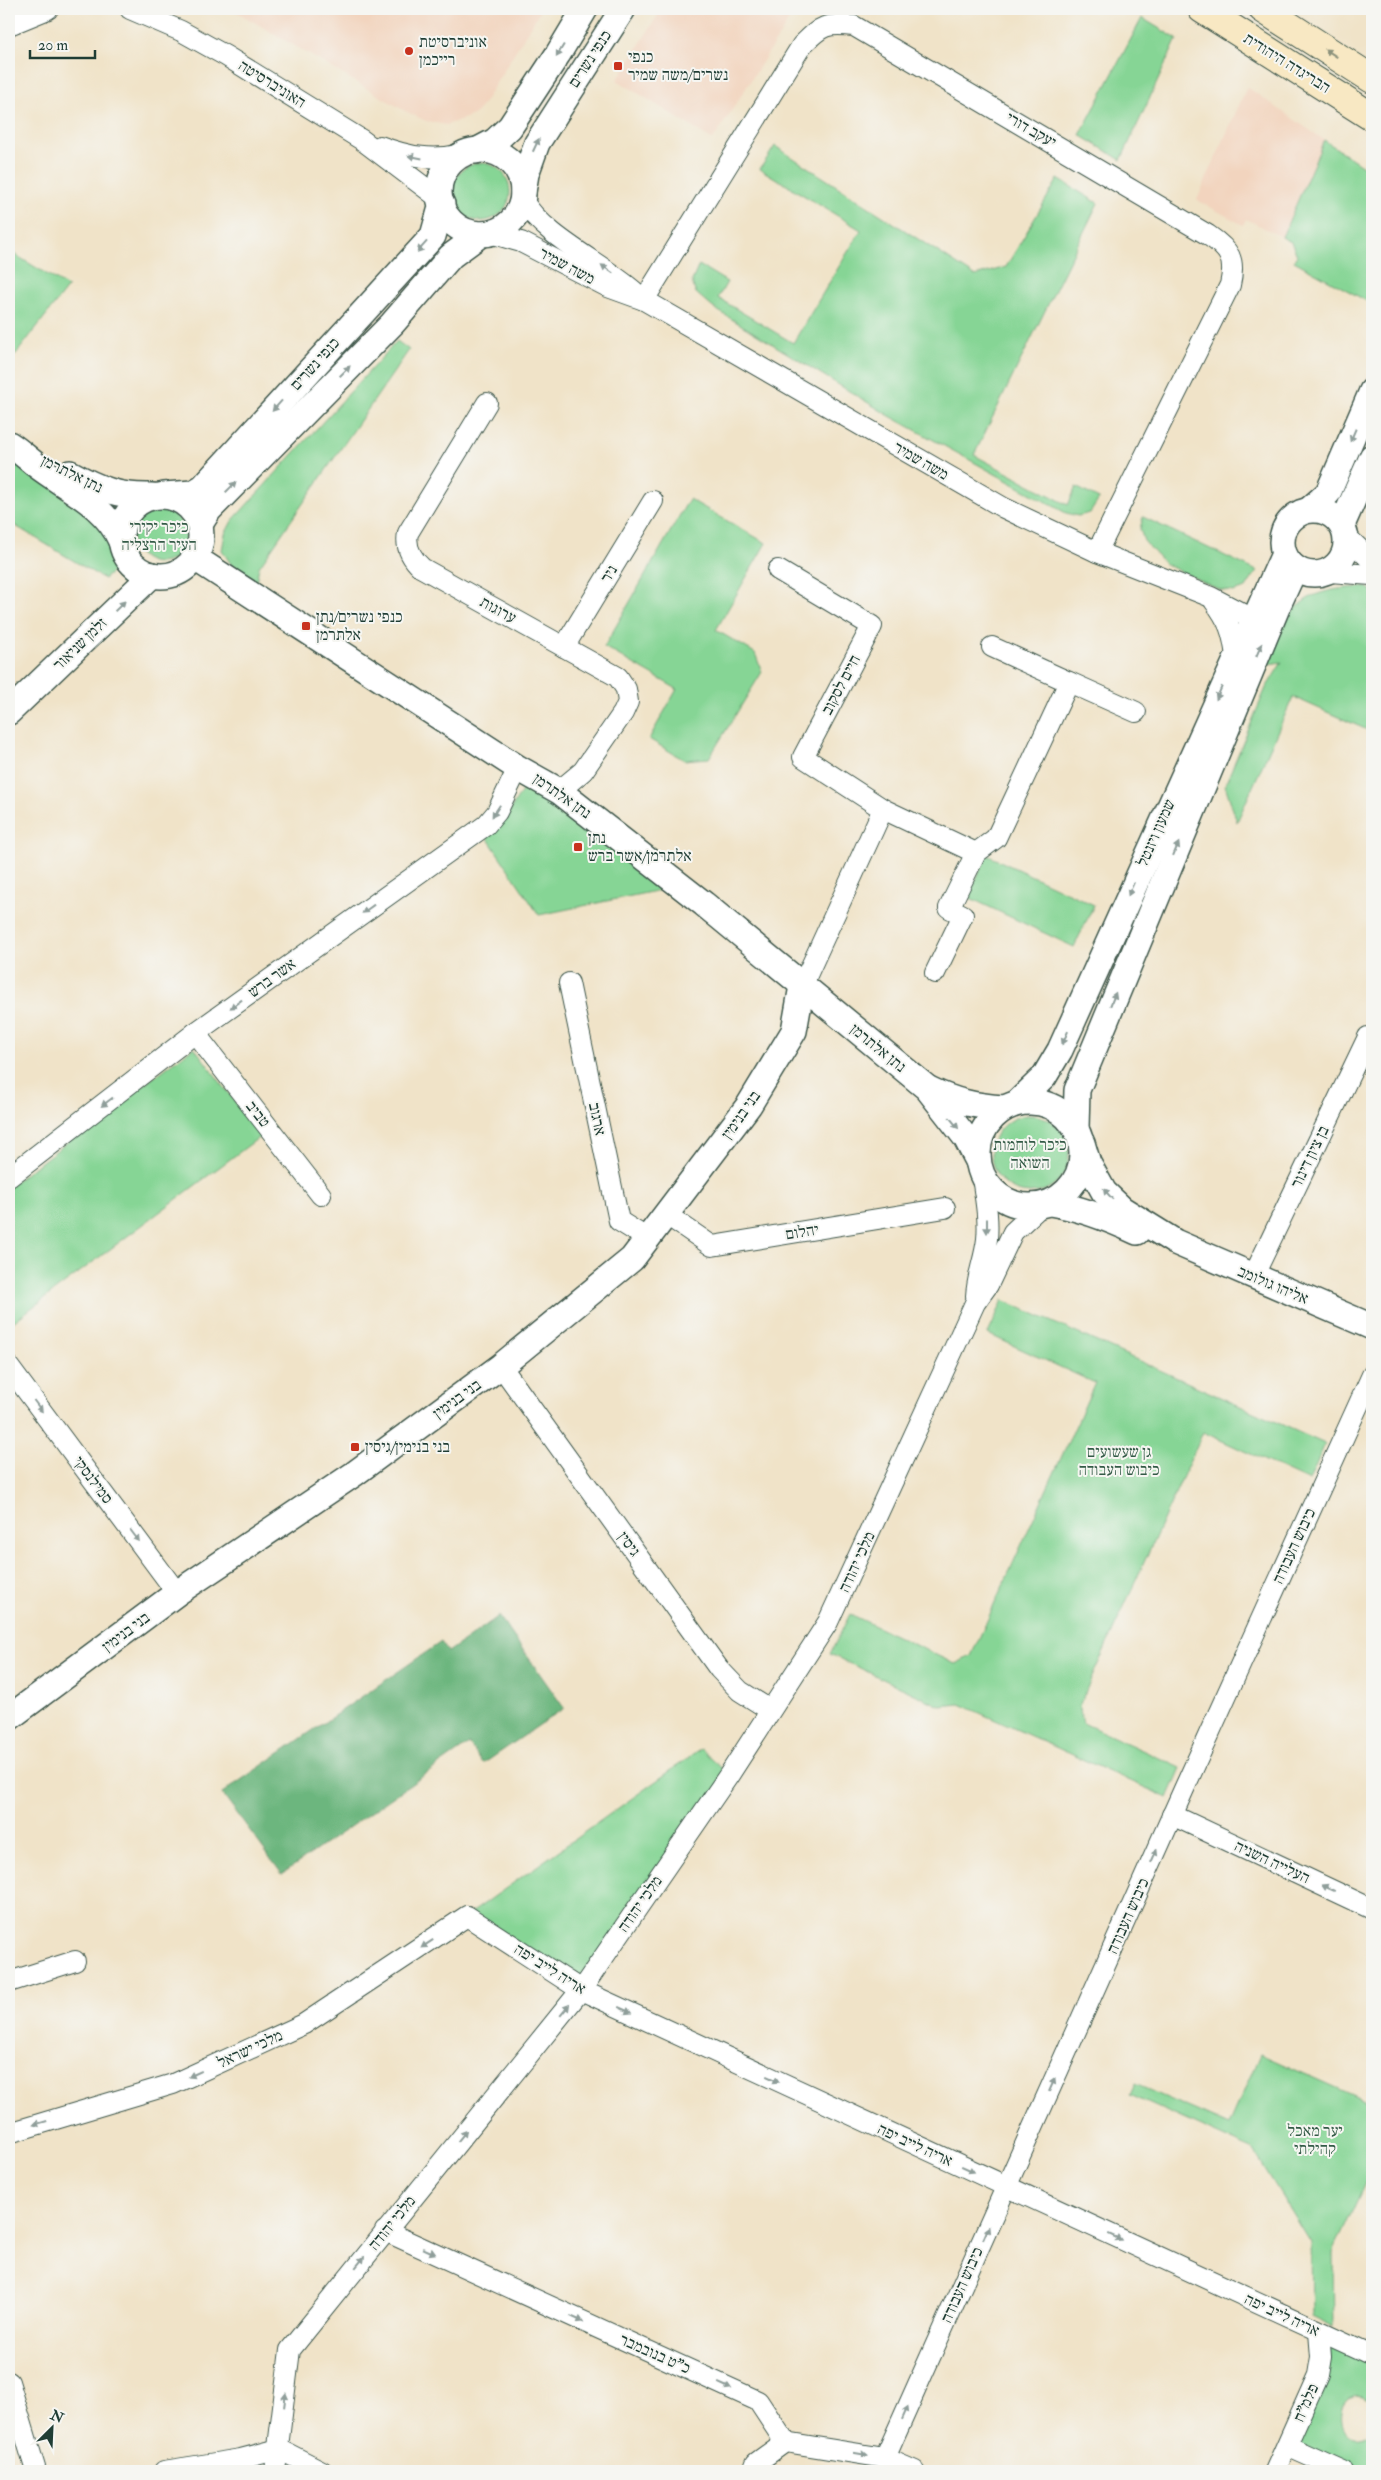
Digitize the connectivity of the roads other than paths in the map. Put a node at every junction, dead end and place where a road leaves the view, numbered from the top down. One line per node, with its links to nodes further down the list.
1 (18, 9): 9 (street)
2 (48, 9): 10 (street)
3 (130, 9): 11 (street, האוניברסיטה)
4 (155, 9): 11 (street, האוניברסיטה)
5 (585, 9): 15 (street, כנפי נשרים, one-way to 15)
6 (623, 9): 16 (street, כנפי נשרים, one-way to 6)
7 (1202, 9): 13 (main road, הבריגדה היהודית)
8 (1263, 9): 12 (main road, הבריגדה היהודית, one-way to 8)
9 (9, 19)
10 (9, 25)
11 (181, 32): 14 (street, האוניברסיטה)
12 (1372, 79)
13 (1367, 115)
14 (362, 140): 15 (street, האוניברסיטה, one-way to 14); 17 (street, האוניברסיטה)
15 (470, 152): 16 (street); 17 (street)
16 (523, 195): 18 (street); 19 (street, משה שמיר, one-way to 16)
17 (441, 202): 18 (street); 24 (street, כנפי נשרים, one-way to 24)
18 (486, 233): 19 (street, משה שמיר); 27 (street, כנפי נשרים, one-way to 18)
19 (644, 300): 30 (street, משה שמיר); 30 (street, יעקב דורי)
20 (1372, 390): 26 (street, one-way to 26)
21 (487, 404): 40 (street, ערוגות)
22 (15, 448): 24 (street, נתן אלתרמן); 29 (street, נתן אלתרמן)
23 (1372, 457): 28 (street)
24 (158, 496): 27 (street); 29 (street)
25 (653, 501): 40 (street, ניר)
26 (1309, 510): 28 (street); 32 (street)
27 (200, 524): 31 (street)
28 (1344, 530): 33 (street); 35 (street)
29 (121, 542): 36 (street)
30 (1097, 552): 38 (street, משה שמיר)
31 (195, 558): 36 (street); 46 (street, נתן אלתרמן)
32 (1289, 561): 35 (street); 39 (street, שמעון ויזנטל); 57 (street, שמעון ויזנטל, one-way to 32)
33 (1372, 561)
34 (778, 570): 48 (street, חיים לסקוב)
35 (1328, 572): 37 (street)
36 (152, 575): 44 (street, זלמן שניאור, one-way to 36)
37 (1372, 575)
38 (1211, 597): 39 (street, משה שמיר); 42 (street)
39 (1253, 619): 42 (street, שמעון ויזנטל)
40 (564, 647): 47 (street, ערוגות)
41 (992, 647): 43 (street)
42 (1236, 657): 56 (street, שמעון ויזנטל, one-way to 56)
43 (1069, 682): 45 (street); 49 (street)
44 (9, 712)
45 (1136, 712)
46 (518, 768): 47 (street, נתן אלתרמן); 53 (street, אשר ברש, one-way to 53)
47 (559, 791): 52 (street, נתן אלתרמן)
48 (883, 809): 49 (street, חיים לסקוב); 52 (street)
49 (976, 853): 50 (street)
50 (935, 973)
51 (569, 983): 64 (street, ארגוב)
52 (802, 986): 55 (street, נתן אלתרמן); 63 (street, בני בנימין)
53 (195, 1033): 59 (street, אשר ברש, one-way to 59); 60 (street, טביב)
54 (1368, 1037): 66 (street, בן ציון דינור)
55 (927, 1088): 56 (street, נתן אלתרמן); 58 (street, נתן אלתרמן, one-way to 58)
56 (1011, 1106): 57 (street); 58 (street)
57 (1079, 1136): 61 (street); 65 (street, אליהו גולומב, one-way to 57)
58 (980, 1169): 61 (street); 67 (street, מלכי יהודה, one-way to 67)
59 (9, 1177)
60 (321, 1195)
61 (1046, 1204): 65 (street, אליהו גולומב); 67 (street, מלכי יהודה)
62 (945, 1208): 63 (street, יהלום)
63 (667, 1216): 64 (street, בני בנימין)
64 (648, 1239): 69 (street, בני בנימין)
65 (1175, 1242): 66 (street, אליהו גולומב)
66 (1253, 1277): 68 (street, אליהו גולומב)
67 (975, 1303): 73 (street, מלכי יהודה)
68 (1372, 1326)
69 (501, 1366): 72 (street, בני בנימין); 73 (street, גיסין)
70 (9, 1367): 72 (street, סמילנסקי, one-way to 72)
71 (1372, 1375): 75 (street, כיבוש העבודה)
72 (177, 1593): 74 (street, בני בנימין)
73 (770, 1710): 80 (street, מלכי יהודה)
74 (9, 1718)
75 (1172, 1815): 76 (street, העלייה השניה, one-way to 75); 82 (street, כיבוש העבודה, one-way to 75)
76 (1372, 1909)
77 (467, 1916): 80 (street, אריה לייב יפה); 81 (street, מלכי ישראל, one-way to 81)
78 (75, 1961): 79 (street)
79 (9, 1982)
80 (581, 1990): 82 (street, אריה לייב יפה, one-way to 82); 83 (street, מלכי יהודה, one-way to 80)
81 (9, 2133)
82 (1007, 2187): 84 (street, אריה לייב יפה, one-way to 84); 90 (street, כיבוש העבודה, one-way to 82)
83 (385, 2231): 87 (street, כ"ט בנובמבר, one-way to 87); 89 (street, מלכי יהודה, one-way to 83)
84 (1319, 2332): 85 (street, אריה לייב יפה); 88 (street, פלמ"ח)
85 (1372, 2355)
86 (9, 2382): 91 (street)
87 (786, 2442): 90 (street, one-way to 90); 95 (street)
88 (1287, 2446): 97 (street, פלמ"ח); 98 (street)
89 (279, 2449): 92 (street); 93 (street, מלכי יהודה); 94 (street)
90 (884, 2458): 96 (street)
91 (36, 2471)
92 (164, 2471)
93 (275, 2471)
94 (322, 2471)
95 (752, 2471)
96 (915, 2471)
97 (1275, 2471)
98 (1344, 2471)

